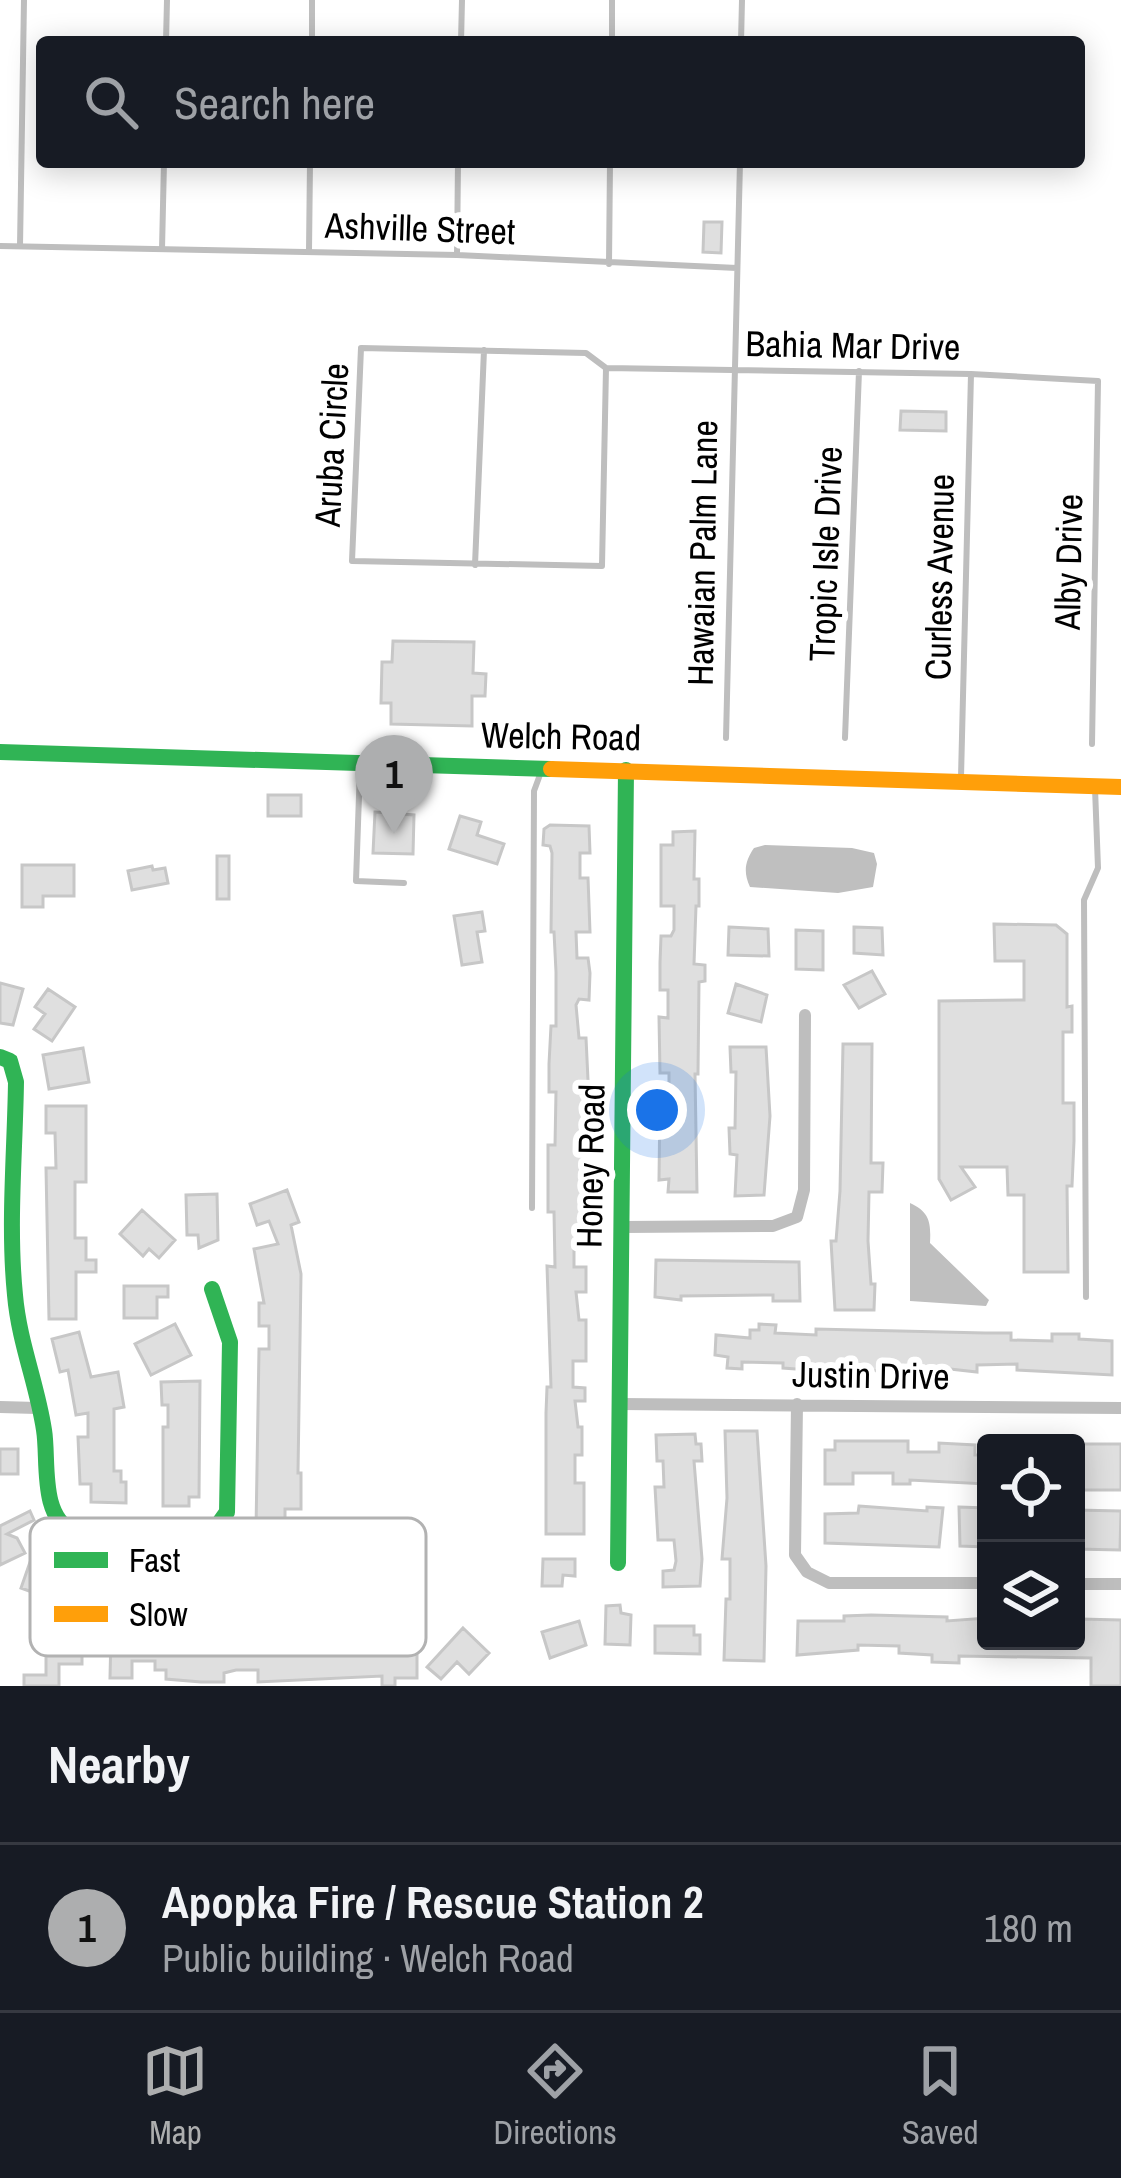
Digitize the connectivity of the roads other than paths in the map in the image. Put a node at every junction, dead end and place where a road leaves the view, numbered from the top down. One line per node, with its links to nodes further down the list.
1 (24, 0): 18 (lane)
2 (167, 0): 7 (lane)
3 (312, 0): 8 (lane)
4 (462, 0): 9 (lane)
5 (612, 0): 10 (lane)
6 (742, 0): 11 (lane)
7 (166, 36)
8 (312, 36)
9 (461, 36)
10 (612, 36)
11 (741, 36)
12 (164, 168): 19 (lane)
13 (310, 168): 20 (lane)
14 (458, 168): 21 (lane)
15 (610, 168): 22 (lane)
16 (740, 168): 23 (lane)
17 (0, 246): 18 (lane, Ashville Street)
18 (20, 246): 19 (lane, Ashville Street)
19 (162, 249): 20 (lane, Ashville Street)
20 (308, 251): 21 (lane, Ashville Street)
21 (457, 255): 22 (lane, Ashville Street)
22 (609, 264): 23 (lane, Ashville Street)
23 (737, 268): 26 (lane)
24 (484, 350): 25 (lane, Aruba Circle); 30 (lane); 30 (lane, Aruba Circle)
25 (606, 368): 26 (lane, Bahia Mar Drive); 30 (lane, Aruba Circle)
26 (733, 369): 27 (lane, Bahia Mar Drive); 31 (lane, Hawaian Palm Lane)
27 (859, 371): 28 (lane, Bahia Mar Drive); 32 (lane, Tropic Isle Drive)
28 (971, 374): 29 (lane, Bahia Mar Drive); 38 (lane, Curless Avenue)
29 (1098, 381): 33 (lane, Alby Drive)
30 (475, 566)
31 (726, 738)
32 (845, 738)
33 (1092, 744)
34 (0, 752): 35 (street, Welch Road)
35 (360, 763): 36 (street, Welch Road); 41 (lane)
36 (542, 768): 37 (street, Welch Road); 44 (lane)
37 (626, 770): 38 (street, Welch Road); 45 (street, Honey Road)
38 (961, 781): 39 (street, Welch Road)
39 (1095, 786): 40 (street, Welch Road); 48 (lane)
40 (1121, 787)
41 (404, 883)
42 (805, 1015): 45 (street)
43 (0, 1057): 46 (street)
44 (532, 1208)
45 (623, 1227): 49 (street, Honey Road)
46 (8, 1232): 52 (street)
47 (212, 1289): 55 (street)
48 (1086, 1298)
49 (620, 1404): 50 (street, Justin Drive); 56 (street, Honey Road)
50 (797, 1404): 53 (street, Justin Drive); 57 (street)
51 (0, 1407): 52 (street)
52 (37, 1408): 54 (street)
53 (1121, 1408)
54 (60, 1518)
55 (222, 1518)
56 (618, 1563)
57 (977, 1583)
58 (1085, 1584): 59 (street)
59 (1121, 1584)

